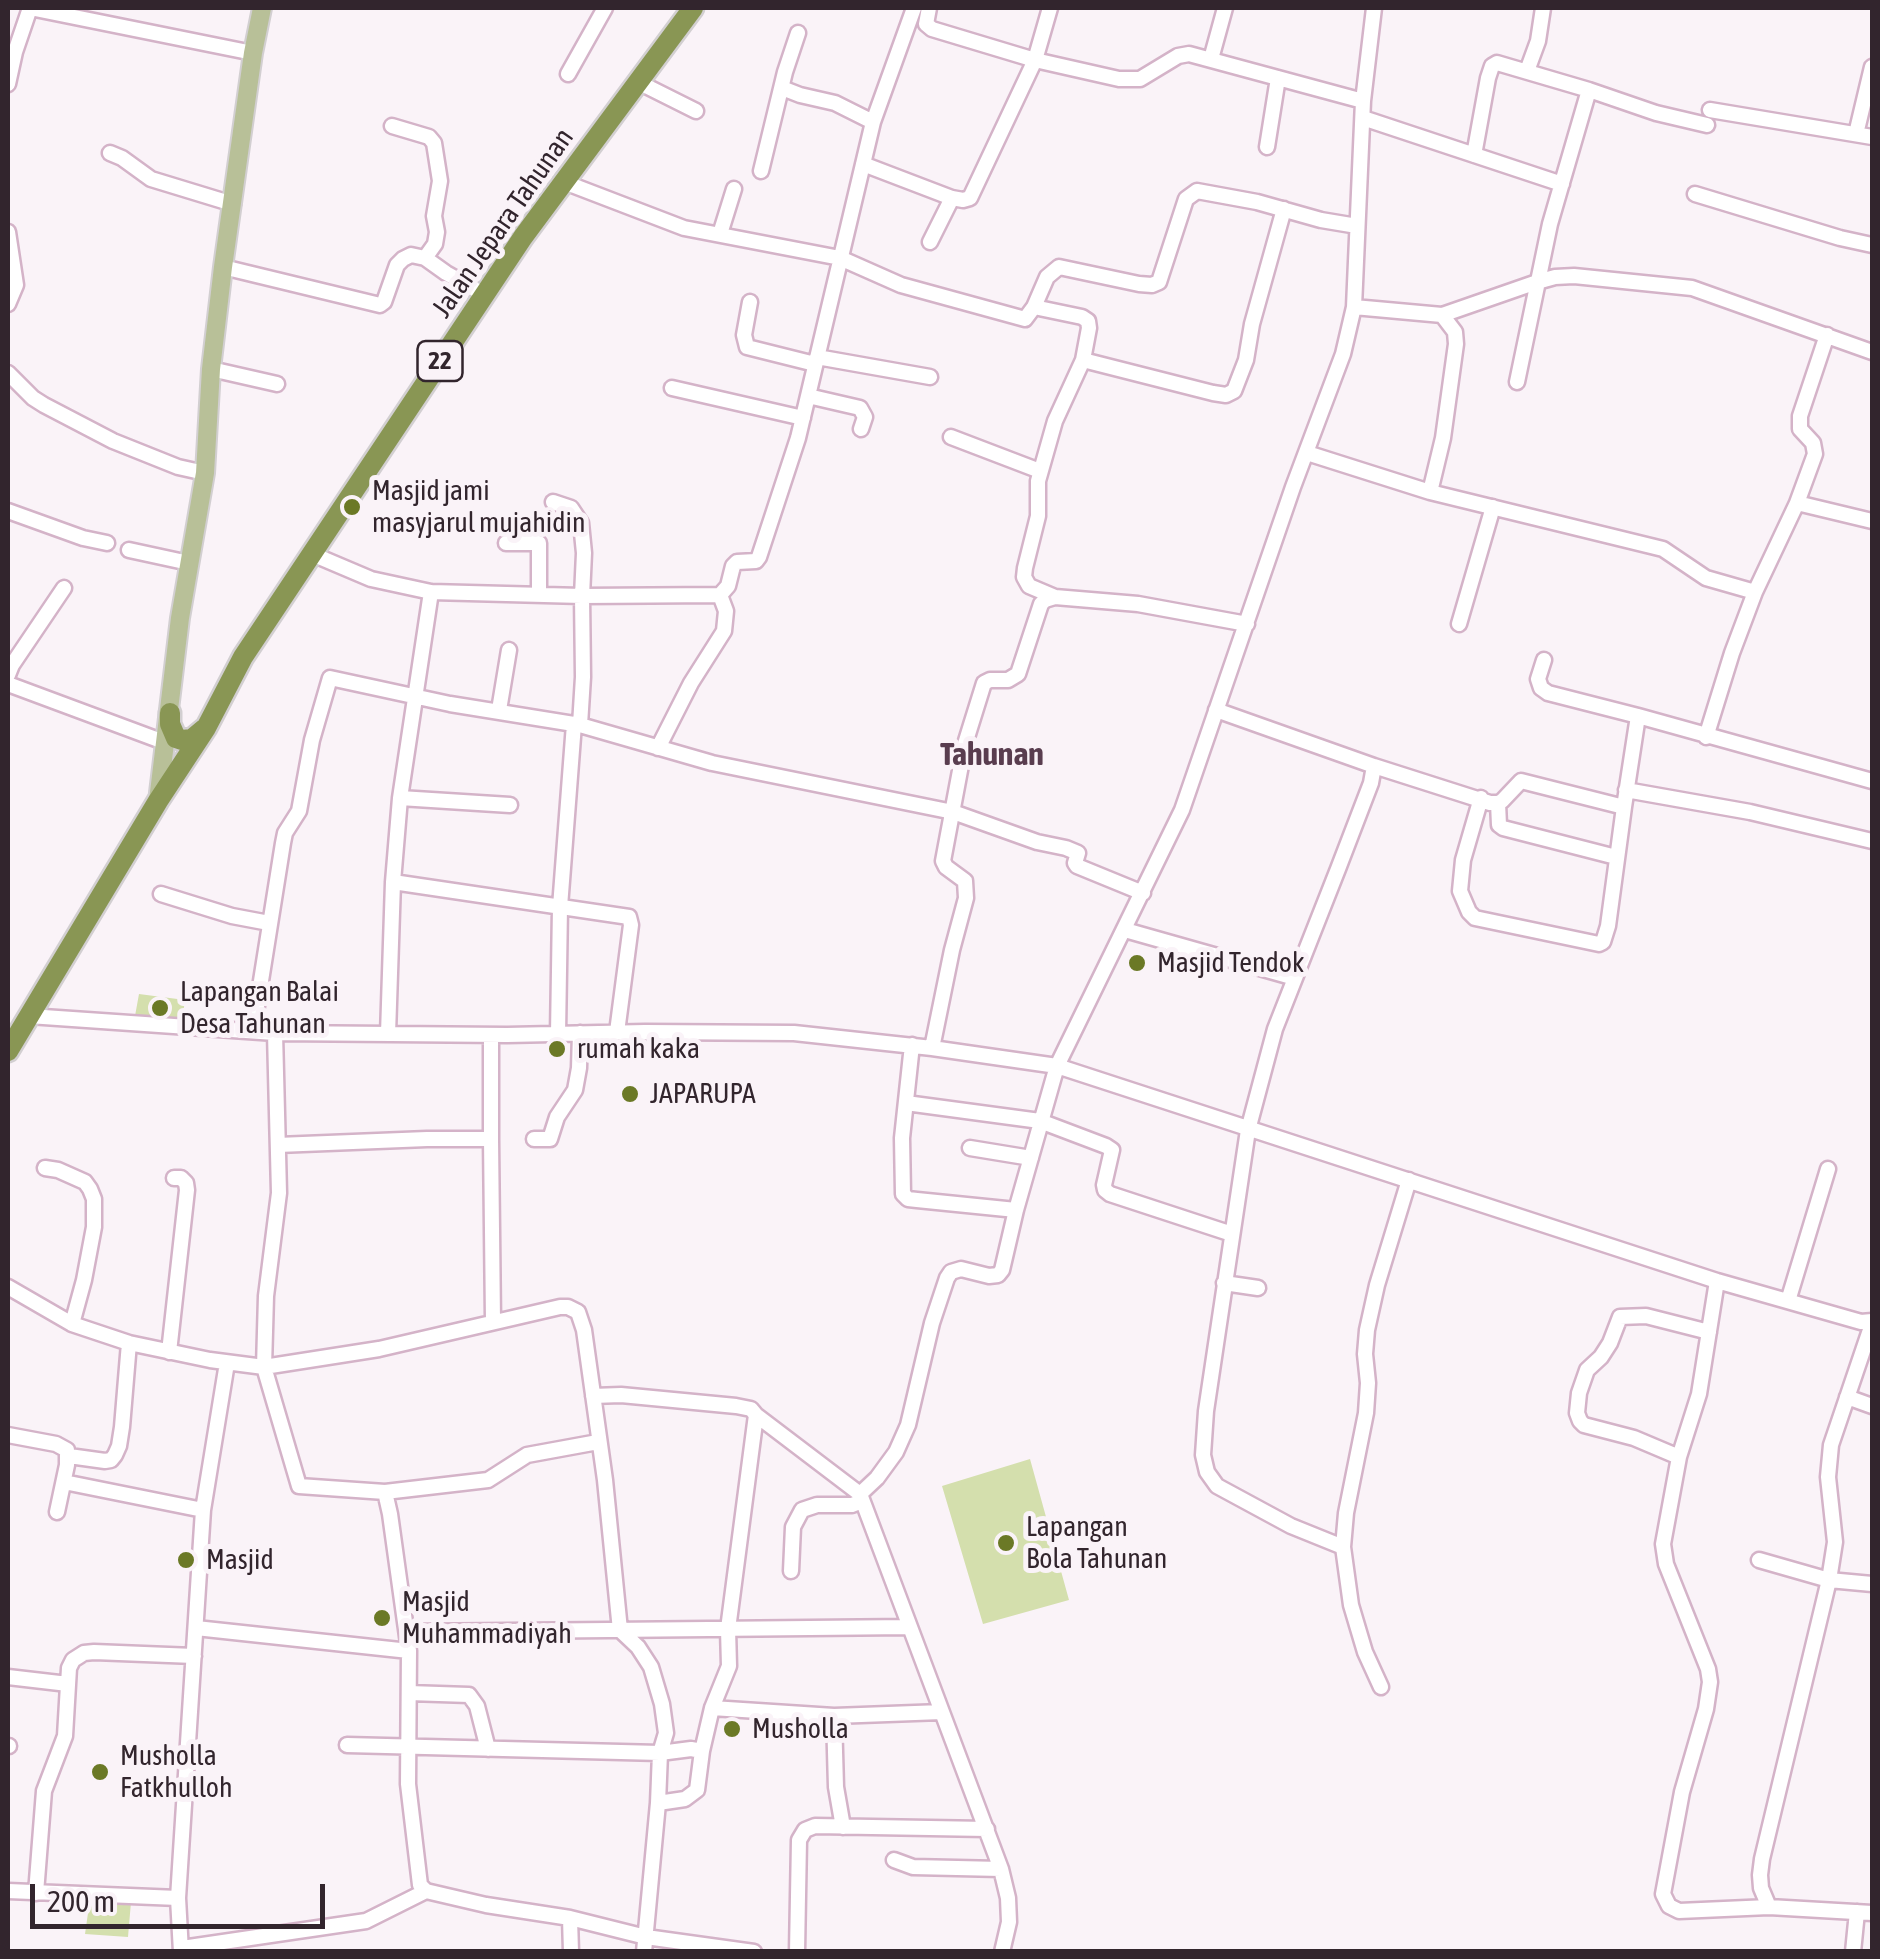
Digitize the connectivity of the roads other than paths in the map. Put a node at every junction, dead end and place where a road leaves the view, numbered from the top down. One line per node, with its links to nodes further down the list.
1 (30, 8): 12 (street); 20 (street)
2 (262, 8): 12 (main road)
3 (605, 8): 17 (street)
4 (693, 8): 19 (highway, Jalan Jepara Tahunan / 22)
5 (914, 8): 26 (street)
6 (929, 8): 14 (street)
7 (1050, 8): 14 (street)
8 (1225, 8): 13 (street)
9 (1374, 8): 23 (street)
10 (1543, 8): 16 (street)
11 (798, 33): 21 (street)
12 (253, 53): 40 (main road)
13 (1211, 59): 14 (street); 18 (street)
14 (1035, 60): 39 (street)
15 (1872, 67): 28 (street)
16 (1528, 71): 22 (street); 32 (street)
17 (568, 74)
18 (1278, 78): 23 (street); 30 (street)
19 (638, 82): 24 (street); 35 (highway, Jalan Jepara Tahunan / 22)
20 (8, 84)
21 (782, 88): 26 (street); 34 (street)
22 (1589, 90): 28 (street); 36 (street)
23 (1364, 101): 25 (street)
24 (696, 111)
25 (1364, 118): 32 (street); 42 (street)
26 (873, 122): 33 (street)
27 (392, 126): 47 (street)
28 (1856, 134): 29 (street)
29 (1872, 137)
30 (1266, 147)
31 (110, 153): 40 (street)
32 (1474, 155): 36 (street)
33 (863, 164): 39 (street); 48 (street)
34 (760, 171)
35 (564, 182): 44 (street); 51 (highway, Jalan Jepara Tahunan / 22)
36 (1562, 184): 50 (street)
37 (734, 189): 44 (street)
38 (1695, 194): 46 (street)
39 (952, 198): 45 (street)
40 (232, 204): 49 (main road)
41 (1284, 209): 42 (street); 54 (street); 60 (street)
42 (1358, 226): 55 (street)
43 (8, 232): 53 (street)
44 (720, 234): 48 (street)
45 (930, 242)
46 (1872, 246)
47 (425, 258): 49 (street); 51 (street)
48 (840, 258): 54 (street); 59 (street)
49 (224, 267): 61 (main road)
50 (1537, 282): 56 (street); 57 (street); 64 (street)
51 (485, 294): 83 (highway, Jalan Jepara Tahunan / 22)
52 (750, 302): 59 (street)
53 (8, 304)
54 (1034, 307): 60 (street)
55 (1354, 307): 56 (street); 71 (street)
56 (1442, 315): 74 (street)
57 (1826, 335): 58 (street); 76 (street)
58 (1872, 352)
59 (816, 360): 63 (street); 67 (street)
60 (1083, 360): 72 (street)
61 (212, 369): 65 (street); 73 (main road)
62 (8, 372): 73 (street)
63 (930, 377)
64 (1517, 382)
65 (277, 384)
66 (672, 388): 68 (street)
67 (808, 396): 68 (street); 69 (street)
68 (802, 418): 88 (street)
69 (861, 428)
70 (951, 437): 72 (street)
71 (1307, 453): 74 (street); 92 (street)
72 (1040, 471): 91 (street)
73 (204, 472): 84 (main road)
74 (1430, 492): 77 (street)
75 (552, 502): 90 (street)
76 (1797, 503): 79 (street); 87 (street)
77 (1494, 507): 87 (street); 93 (street)
78 (8, 511): 81 (street)
79 (1872, 521)
80 (506, 543): 89 (street)
81 (106, 544)
82 (129, 550): 84 (street)
83 (312, 554): 86 (street); 104 (highway, Jalan Jepara Tahunan / 22)
84 (189, 563): 101 (main road)
85 (64, 588): 96 (street)
86 (431, 592): 89 (street); 98 (street)
87 (1755, 592): 105 (street)
88 (720, 594): 90 (street); 107 (street)
89 (539, 595): 90 (street)
90 (582, 596): 103 (street)
91 (1055, 597): 92 (street); 117 (street)
92 (1247, 624): 100 (street)
93 (1459, 624)
94 (509, 650): 99 (street)
95 (1544, 660): 102 (street)
96 (8, 675)
97 (8, 684): 106 (street)
98 (416, 698): 99 (street); 111 (street); 124 (street)
99 (499, 710): 103 (street)
100 (1216, 710): 108 (street); 121 (street)
101 (170, 713): 104 (highway); 106 (main road)
102 (1638, 716): 105 (street); 110 (street)
103 (577, 724): 107 (street); 123 (street)
104 (206, 728): 113 (highway, 22)
105 (1706, 737): 109 (street)
106 (164, 742): 113 (main road)
107 (658, 748): 117 (street)
108 (1374, 766): 112 (street); 126 (street)
109 (1872, 781)
110 (1626, 790): 116 (street); 118 (street)
111 (400, 798): 115 (street); 120 (street)
112 (1481, 798): 114 (street); 119 (street)
113 (158, 801): 127 (highway, 22)
114 (1498, 803): 116 (street); 119 (street)
115 (510, 805)
116 (1624, 806): 119 (street)
117 (953, 812): 121 (street); 136 (street)
118 (1872, 841)
119 (1616, 858)
120 (393, 882): 123 (street); 131 (street)
121 (1143, 893): 125 (street)
122 (161, 894): 124 (street)
123 (560, 907): 129 (street); 132 (street)
124 (269, 922): 128 (street)
125 (1125, 930): 126 (street); 138 (street)
126 (1295, 978): 141 (street)
127 (29, 1016): 128 (street); 137 (highway, 22)
128 (253, 1032): 130 (street)
129 (618, 1032): 133 (street); 135 (street)
130 (275, 1033): 131 (street); 144 (street)
131 (388, 1034): 134 (street)
132 (558, 1034): 133 (street); 134 (street)
133 (580, 1034): 142 (street)
134 (491, 1035): 143 (street)
135 (912, 1045): 136 (street); 139 (street)
136 (932, 1048): 138 (street)
137 (8, 1051)
138 (1057, 1066): 140 (street); 141 (street)
139 (906, 1103): 140 (street); 151 (street)
140 (1040, 1121): 146 (street); 152 (street)
141 (1248, 1130): 150 (street); 152 (street)
142 (534, 1139)
143 (491, 1140): 144 (street); 158 (street)
144 (278, 1145): 165 (street)
145 (970, 1148): 146 (street)
146 (1031, 1158): 151 (street)
147 (45, 1168): 160 (street)
148 (1828, 1169): 157 (street)
149 (174, 1178): 163 (street)
150 (1409, 1180): 153 (street); 179 (street)
151 (1016, 1210): 176 (street)
152 (1232, 1234): 154 (street)
153 (1717, 1281): 157 (street); 161 (street)
154 (1224, 1284): 156 (street); 179 (street)
155 (8, 1287): 160 (street)
156 (1258, 1288)
157 (1788, 1300): 159 (street)
158 (493, 1322): 165 (street); 166 (street)
159 (1872, 1322): 167 (street)
160 (72, 1324): 162 (street)
161 (1709, 1332): 173 (street); 173 (street)
162 (130, 1343): 163 (street); 172 (street)
163 (169, 1352): 164 (street)
164 (227, 1363): 165 (street); 177 (street)
165 (264, 1367): 175 (street)
166 (592, 1396): 169 (street); 171 (street)
167 (1846, 1397): 168 (street); 182 (street)
168 (1872, 1406)
169 (756, 1416): 176 (street); 186 (street)
170 (8, 1435): 172 (street)
171 (598, 1442): 175 (street); 187 (street)
172 (69, 1456): 174 (street)
173 (1678, 1457): 212 (street)
174 (64, 1482): 177 (street); 178 (street)
175 (385, 1492): 188 (street)
176 (861, 1497): 181 (street); 184 (street)
177 (203, 1510): 185 (street)
178 (57, 1512)
179 (1343, 1547): 193 (street)
180 (1758, 1560): 182 (street)
181 (791, 1571)
182 (1829, 1580): 183 (street); 212 (street)
183 (1872, 1584)
184 (910, 1627): 186 (street); 196 (street)
185 (196, 1628): 189 (street); 190 (street)
186 (728, 1629): 187 (street); 195 (street)
187 (620, 1630): 188 (street); 202 (street)
188 (407, 1632): 189 (street)
189 (409, 1650): 194 (street)
190 (194, 1656): 192 (street); 211 (street)
191 (8, 1677): 192 (street)
192 (68, 1684): 210 (street)
193 (1380, 1687)
194 (409, 1693): 199 (street); 200 (street)
195 (712, 1708): 197 (street); 201 (street)
196 (942, 1712): 197 (street); 205 (street)
197 (834, 1716): 204 (street)
198 (347, 1744): 199 (street)
199 (409, 1746): 200 (street); 209 (street)
200 (488, 1749): 202 (street)
201 (702, 1750): 202 (street); 203 (street)
202 (660, 1753): 203 (street)
203 (658, 1803): 215 (street)
204 (844, 1826): 205 (street); 219 (street)
205 (987, 1829): 207 (street)
206 (894, 1860): 207 (street)
207 (1001, 1869): 220 (street)
208 (8, 1891): 210 (street)
209 (426, 1892): 214 (street); 216 (street)
210 (36, 1893): 211 (street)
211 (178, 1898): 216 (street)
212 (1769, 1907): 213 (street)
213 (1865, 1913): 221 (street)
214 (570, 1918): 215 (street); 217 (street)
215 (646, 1944): 218 (street)
216 (182, 1950)
217 (571, 1952)
218 (754, 1952)
219 (797, 1952)
220 (1002, 1952)
221 (1853, 1952)

